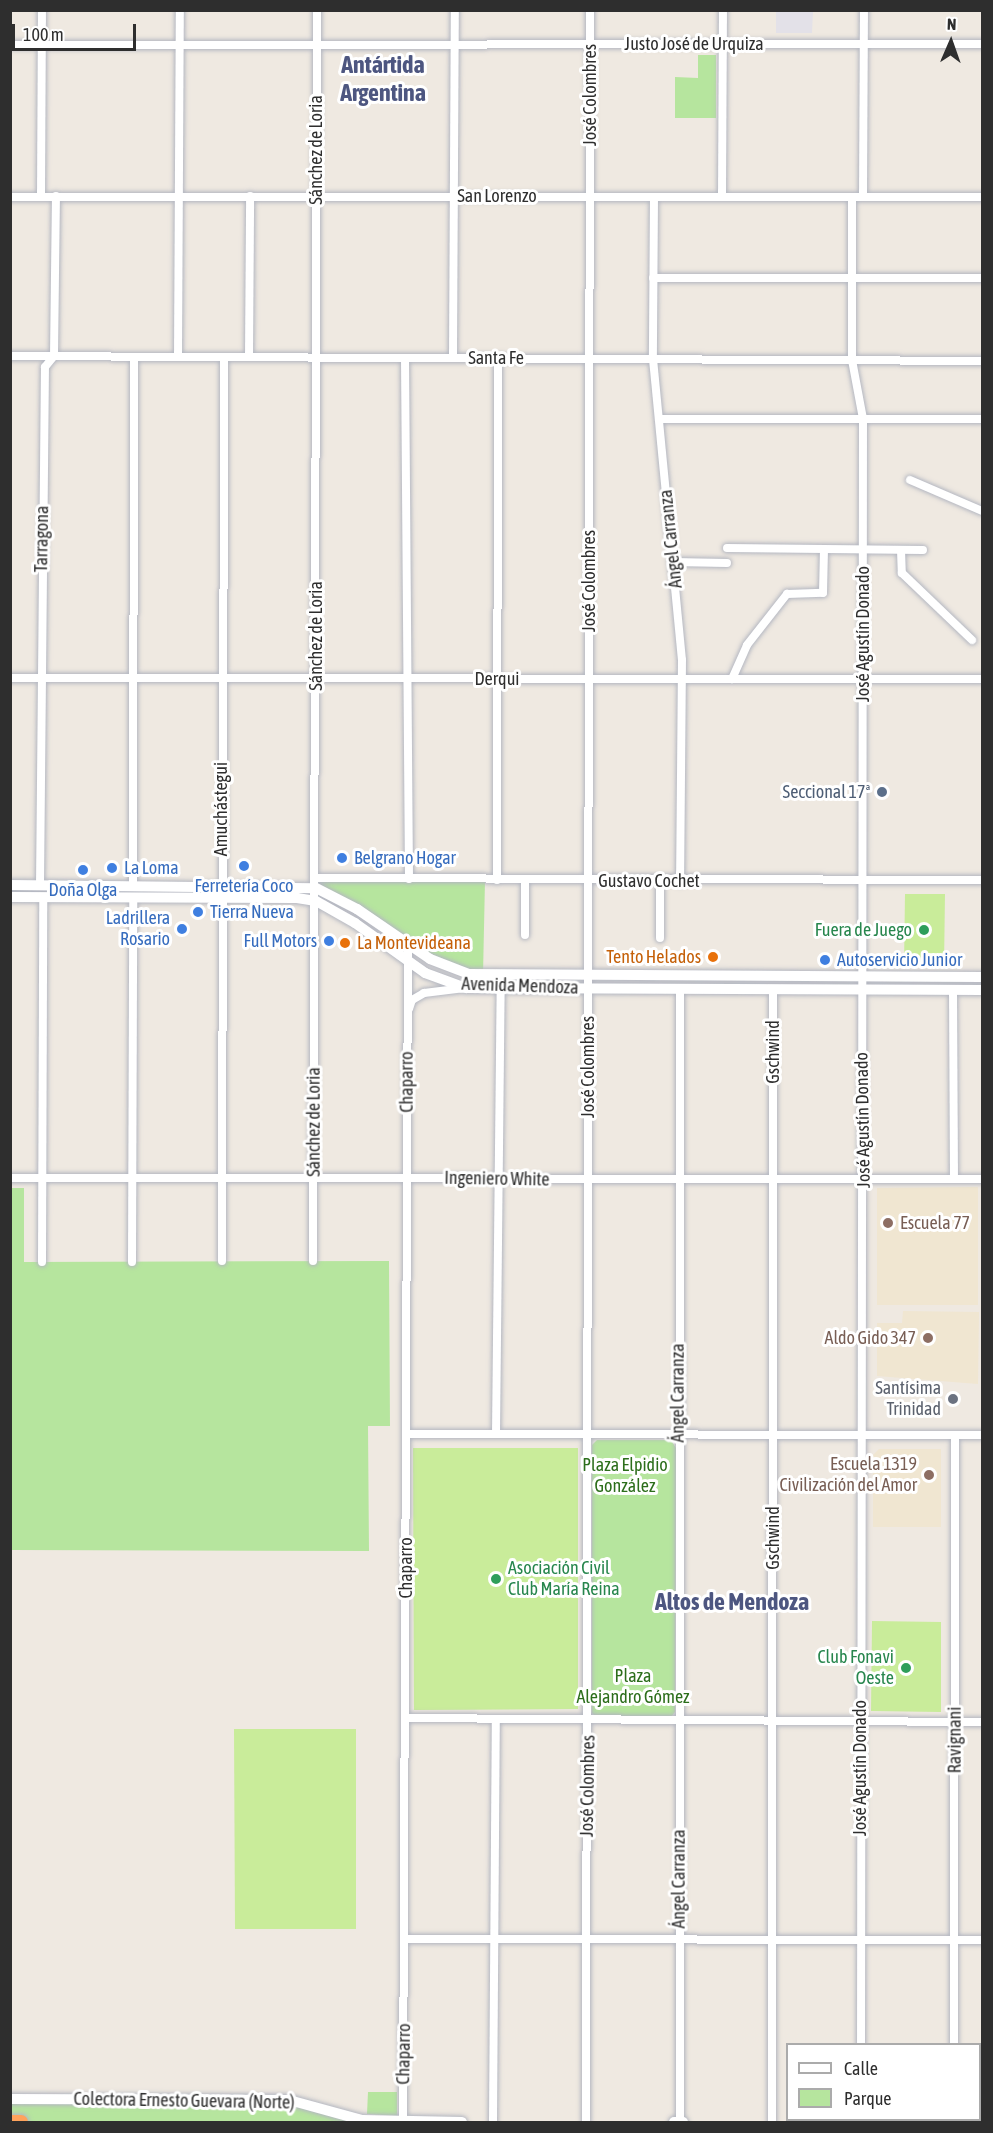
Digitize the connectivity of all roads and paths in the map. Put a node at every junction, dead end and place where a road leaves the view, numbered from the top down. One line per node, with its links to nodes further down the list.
1 (42, 10): 15 (street)
2 (180, 10): 16 (street)
3 (317, 10): 8 (street, Sánchez de Loria)
4 (455, 10): 9 (street)
5 (590, 10): 10 (street, José Colombres)
6 (723, 10): 11 (street)
7 (864, 10): 12 (street)
8 (316, 44): 9 (street, Justo José de Urquiza); 16 (street, Justo José de Urquiza); 22 (street, Sánchez de Loria)
9 (454, 44): 10 (street, Justo José de Urquiza); 23 (street)
10 (590, 44): 11 (street, Justo José de Urquiza); 24 (street, José Colombres)
11 (723, 44): 12 (street, Justo José de Urquiza); 27 (street)
12 (864, 44): 13 (street, Justo José de Urquiza); 25 (street)
13 (982, 44)
14 (10, 45): 15 (street, Justo José de Urquiza)
15 (42, 45): 16 (street, Justo José de Urquiza); 18 (street)
16 (180, 45): 20 (street)
17 (10, 196): 18 (street, San Lorenzo)
18 (41, 196): 19 (street, San Lorenzo)
19 (56, 196): 20 (street, San Lorenzo); 34 (street, Tarragona)
20 (180, 196): 21 (street, San Lorenzo); 36 (street)
21 (250, 196): 22 (street, San Lorenzo); 38 (street)
22 (316, 196): 23 (street, San Lorenzo); 39 (street, Sánchez de Loria)
23 (454, 196): 24 (street, San Lorenzo); 41 (street)
24 (590, 196): 26 (street, San Lorenzo); 43 (street, José Colombres)
25 (863, 196): 28 (street, San Lorenzo); 29 (street, San Lorenzo)
26 (654, 197): 27 (street, San Lorenzo); 30 (street, Ángel Carranza)
27 (722, 197): 28 (street, San Lorenzo)
28 (852, 197): 31 (street, José Agustín Donado)
29 (982, 197)
30 (653, 278): 31 (street); 44 (street, Ángel Carranza)
31 (852, 278): 32 (street); 45 (street, José Agustín Donado)
32 (982, 278)
33 (10, 356): 34 (street, Santa Fe)
34 (54, 356): 35 (street, Santa Fe); 61 (street, Tarragona)
35 (134, 357): 36 (street, Santa Fe); 62 (street)
36 (178, 357): 37 (street, Santa Fe)
37 (224, 357): 38 (street, Santa Fe); 63 (street, Amuchástegui)
38 (249, 357): 39 (street, Santa Fe)
39 (316, 358): 40 (street, Santa Fe); 64 (street, Sánchez de Loria)
40 (405, 358): 41 (street, Santa Fe); 65 (street)
41 (453, 358): 42 (street, Santa Fe)
42 (498, 358): 43 (street, Santa Fe); 66 (street)
43 (589, 359): 44 (street, Santa Fe); 67 (street, José Colombres)
44 (653, 359): 45 (street, Santa Fe); 47 (street, Ángel Carranza)
45 (852, 360): 46 (street, Santa Fe); 48 (street, José Agustín Donado)
46 (982, 361)
47 (659, 419): 48 (street); 57 (street, Ángel Carranza)
48 (863, 419): 49 (street); 54 (street, José Agustín Donado)
49 (982, 419)
50 (910, 480): 51 (street)
51 (982, 511)
52 (727, 548): 53 (street)
53 (824, 549): 54 (street); 69 (street)
54 (863, 550): 55 (street); 70 (street, José Agustín Donado)
55 (901, 550): 56 (street); 59 (street)
56 (923, 550)
57 (673, 562): 58 (street); 68 (street, Ángel Carranza)
58 (727, 563)
59 (972, 640)
60 (10, 678): 61 (street, Derqui)
61 (40, 678): 62 (street, Derqui); 82 (street, Tarragona)
62 (134, 678): 63 (street, Derqui); 83 (street)
63 (222, 678): 64 (street, Derqui); 84 (street, Amuchástegui)
64 (316, 679): 65 (street, Derqui); 80 (street, Sánchez de Loria)
65 (407, 679): 66 (street, Derqui); 72 (street)
66 (498, 679): 67 (street, Derqui); 73 (street)
67 (589, 679): 68 (street, Derqui); 76 (street, José Colombres)
68 (682, 679): 69 (street, Derqui); 79 (street, Ángel Carranza)
69 (732, 679): 70 (street, Derqui)
70 (863, 679): 71 (street, Derqui); 77 (street, José Agustín Donado)
71 (982, 679)
72 (409, 879): 73 (street, Gustavo Cochet); 80 (street, Gustavo Cochet)
73 (497, 880): 74 (street, Gustavo Cochet)
74 (525, 880): 76 (street, Gustavo Cochet); 88 (street)
75 (982, 880): 77 (street, Gustavo Cochet)
76 (588, 881): 78 (street, Gustavo Cochet); 92 (street, José Colombres)
77 (862, 881): 79 (street, Gustavo Cochet); 93 (street, José Agustín Donado)
78 (660, 882): 79 (street, Gustavo Cochet); 89 (street)
79 (680, 882)
80 (316, 883): 84 (main road, Avenida Mendoza); 87 (street, Sánchez de Loria); 90 (main road, Avenida Mendoza)
81 (10, 885): 82 (main road, Avenida Mendoza)
82 (40, 885): 83 (main road, Avenida Mendoza)
83 (133, 891): 84 (main road, Avenida Mendoza); 86 (main road, Avenida Mendoza); 106 (street)
84 (221, 892): 87 (main road, Avenida Mendoza); 107 (street, Amuchástegui)
85 (10, 897): 86 (main road, Avenida Mendoza)
86 (42, 897): 105 (street)
87 (316, 901): 91 (main road, Avenida Mendoza); 108 (street, Sánchez de Loria)
88 (525, 935)
89 (660, 938)
90 (408, 947): 91 (street, Chaparro); 92 (main road, Avenida Mendoza)
91 (408, 962): 95 (main road, Avenida Mendoza); 103 (street, Chaparro)
92 (588, 975): 93 (main road, Avenida Mendoza); 96 (street, José Colombres)
93 (862, 976): 94 (main road, Avenida Mendoza); 100 (street, José Agustín Donado)
94 (982, 977)
95 (466, 988): 98 (main road, Avenida Mendoza); 103 (street)
96 (588, 988): 97 (main road, Avenida Mendoza); 98 (main road, Avenida Mendoza); 116 (street, José Colombres)
97 (680, 988): 99 (main road, Avenida Mendoza); 111 (street, Ángel Carranza)
98 (501, 989): 110 (street)
99 (773, 989): 100 (main road, Avenida Mendoza); 112 (street, Gschwind)
100 (862, 990): 101 (main road, Avenida Mendoza); 113 (street, José Agustín Donado)
101 (953, 990): 102 (main road, Avenida Mendoza); 114 (street)
102 (982, 990)
103 (407, 1014): 109 (street, Chaparro)
104 (10, 1178): 105 (street, Ingeniero White)
105 (42, 1178): 106 (street, Ingeniero White); 119 (street)
106 (133, 1178): 107 (street, Ingeniero White); 120 (street)
107 (222, 1178): 108 (street, Ingeniero White); 117 (street, Amuchástegui)
108 (314, 1178): 109 (street, Ingeniero White); 118 (street, Sánchez de Loria)
109 (406, 1178): 110 (street, Ingeniero White); 121 (street, Chaparro)
110 (499, 1179): 116 (street, Ingeniero White); 122 (street)
111 (679, 1179): 112 (street, Ingeniero White); 116 (street, Ingeniero White); 124 (street, Ángel Carranza)
112 (772, 1179): 113 (street, Ingeniero White); 125 (street, Gschwind)
113 (864, 1179): 114 (street, Ingeniero White); 126 (street, José Agustín Donado)
114 (954, 1179): 115 (street, Ingeniero White)
115 (982, 1179)
116 (588, 1181): 123 (street, José Colombres)
117 (222, 1261)
118 (313, 1261)
119 (42, 1262)
120 (132, 1262)
121 (406, 1434): 122 (street); 129 (street, Chaparro)
122 (496, 1434): 123 (street)
123 (587, 1434): 124 (street); 131 (street, José Colombres)
124 (678, 1435): 125 (street); 132 (street, Ángel Carranza)
125 (773, 1435): 126 (street); 133 (street, Gschwind)
126 (862, 1435): 127 (street); 134 (street, José Agustín Donado)
127 (955, 1435): 128 (street); 135 (street, Ravignani)
128 (982, 1435)
129 (405, 1718): 130 (street); 137 (street, Chaparro)
130 (495, 1719): 131 (street); 138 (street)
131 (588, 1720): 132 (street); 139 (street, José Colombres)
132 (678, 1720): 133 (street); 140 (street, Ángel Carranza)
133 (774, 1721): 134 (street); 141 (street, Gschwind)
134 (860, 1721): 135 (street); 142 (street, José Agustín Donado)
135 (955, 1722): 136 (street); 143 (street, Ravignani)
136 (982, 1722)
137 (405, 1939): 138 (street); 151 (street, Chaparro)
138 (494, 1939): 139 (street); 153 (street)
139 (586, 1939): 140 (street); 154 (street, José Colombres)
140 (679, 1940): 141 (street); 156 (street, Ángel Carranza)
141 (773, 1940): 142 (street); 157 (street, Gschwind)
142 (861, 1940): 143 (street); 145 (street, José Agustín Donado)
143 (954, 1940): 144 (street); 146 (street, Ravignani)
144 (982, 1940)
145 (861, 2043)
146 (954, 2043)
147 (10, 2099): 151 (main road, Colectora Ernesto Guevara (Norte))
148 (930, 2121): 158 (main road)
149 (10, 2122): 150 (highway)
150 (21, 2122)
151 (403, 2122): 152 (main road, Colectora Ernesto Guevara (Norte))
152 (462, 2122)
153 (493, 2122)
154 (586, 2122)
155 (674, 2122): 156 (main road)
156 (682, 2122)
157 (772, 2122)
158 (905, 2122)

